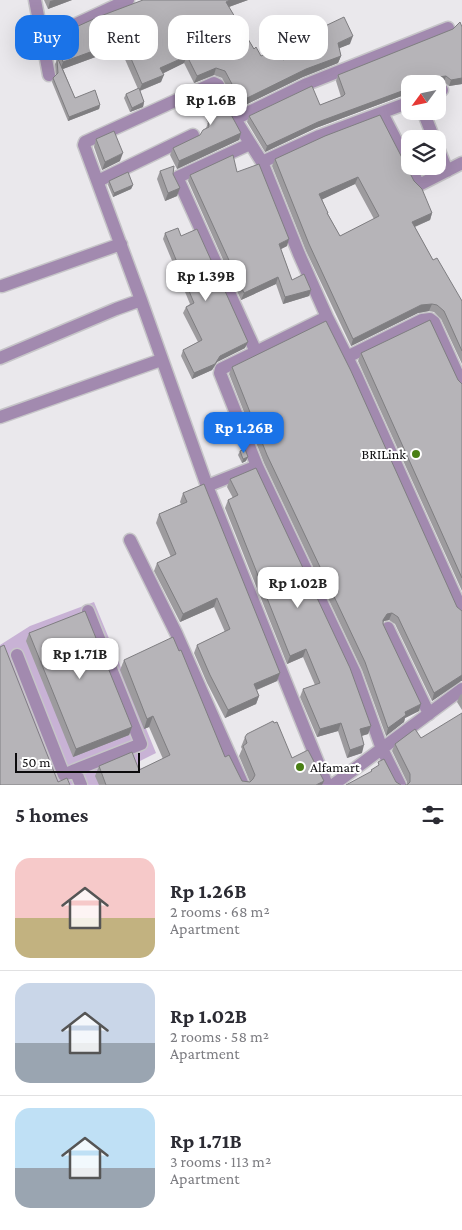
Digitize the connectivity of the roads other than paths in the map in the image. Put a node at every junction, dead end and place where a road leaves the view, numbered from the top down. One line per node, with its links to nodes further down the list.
1 (35, 0): 3 (street)
2 (128, 0): 4 (street)
3 (38, 15)
4 (79, 23)
5 (448, 28): 10 (street)
6 (46, 60): 7 (street)
7 (49, 75)
8 (401, 106): 9 (street)
9 (382, 113): 13 (street); 15 (street)
10 (235, 119): 12 (street); 16 (street)
11 (193, 136): 16 (street)
12 (250, 144): 13 (street); 21 (street)
13 (262, 162): 20 (street)
14 (462, 163): 15 (street)
15 (447, 171)
16 (98, 181): 17 (street)
17 (121, 244): 18 (street); 19 (street)
18 (2, 286)
19 (142, 300): 23 (street); 24 (street)
20 (326, 316): 21 (street); 22 (street)
21 (256, 352): 27 (street)
22 (348, 357): 25 (street); 31 (street)
23 (0, 358)
24 (161, 360): 26 (street); 28 (street)
25 (462, 384)
26 (0, 418)
27 (257, 466): 28 (street); 36 (street)
28 (207, 486): 40 (street)
29 (130, 540): 39 (street)
30 (88, 611): 37 (street)
31 (462, 611)
32 (388, 628): 35 (street)
33 (17, 655): 37 (street)
34 (462, 689): 35 (street)
35 (429, 714): 36 (street)
36 (382, 749): 41 (street); 42 (street)
37 (75, 770): 38 (street)
38 (81, 785)
39 (243, 785)
40 (327, 785)
41 (333, 785)
42 (400, 785)

